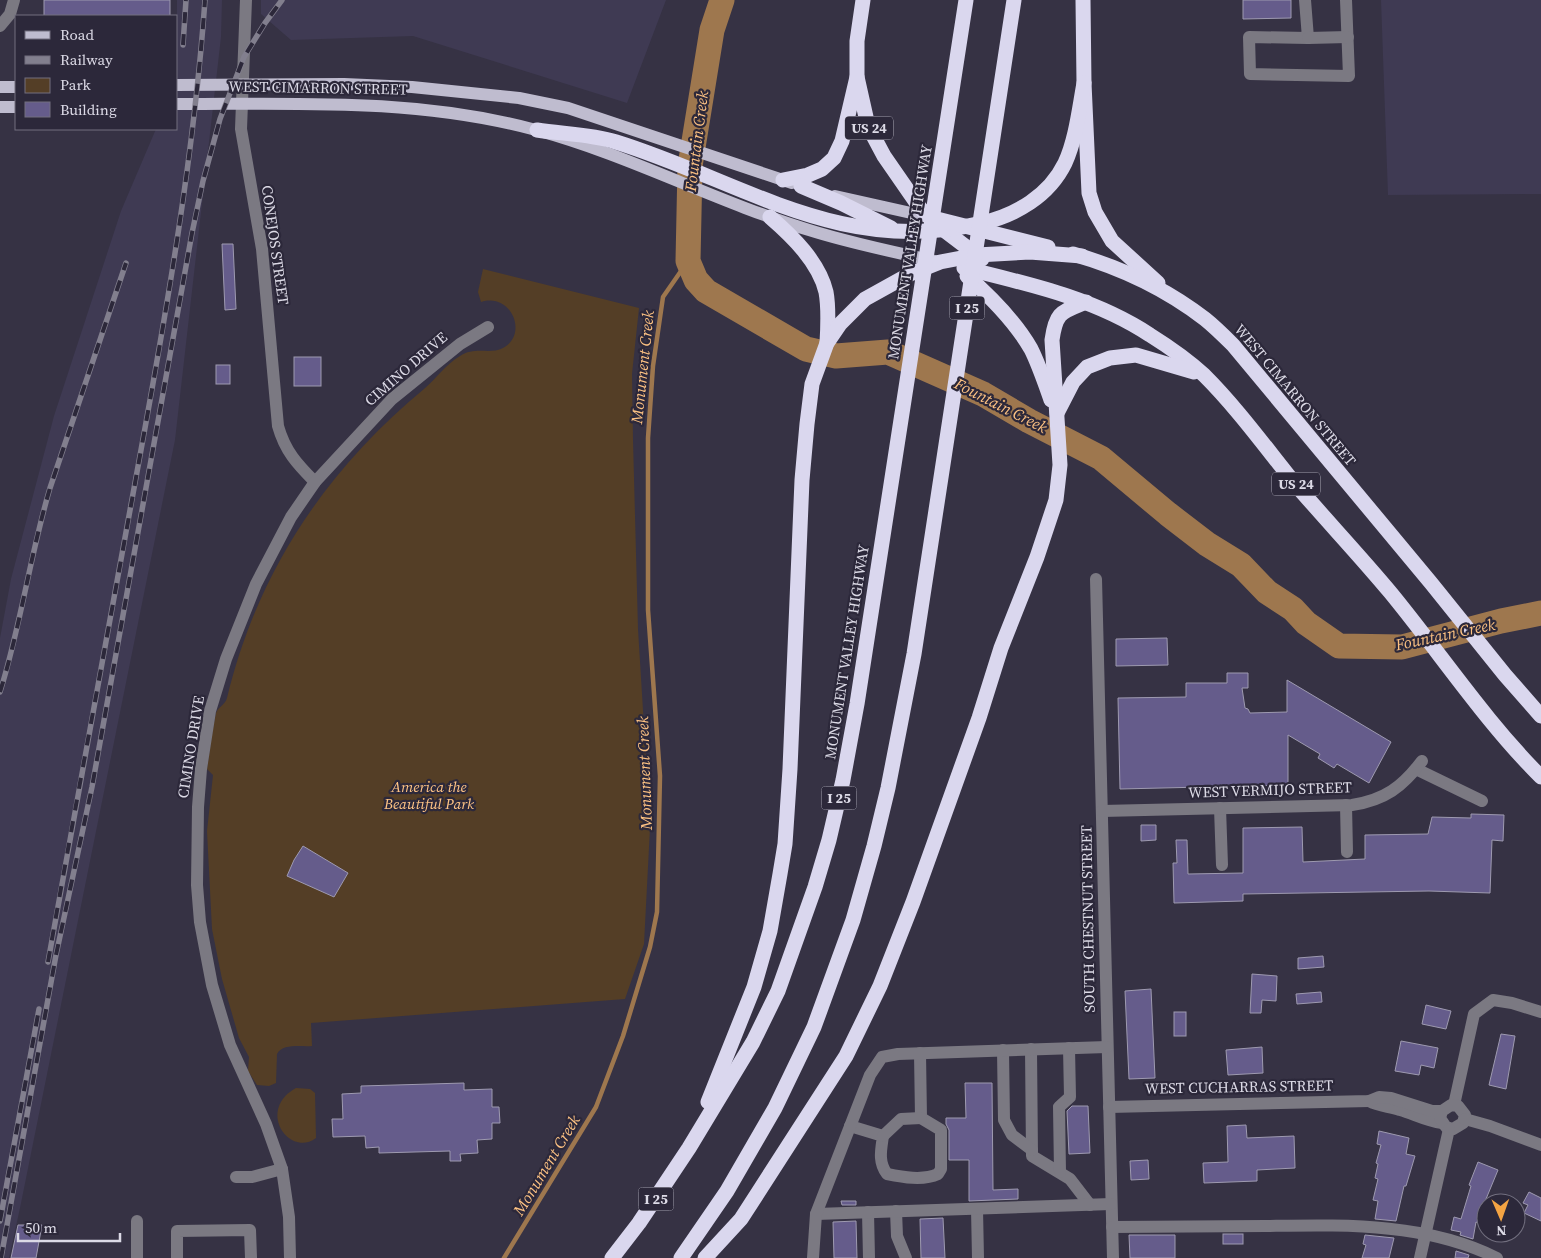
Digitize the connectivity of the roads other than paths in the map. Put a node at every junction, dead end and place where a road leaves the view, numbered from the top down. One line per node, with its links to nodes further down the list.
1 (14, 0): 9 (street)
2 (246, 0): 39 (street, CONEJOS STREET)
3 (863, 0): 12 (highway, US 24)
4 (966, 0): 62 (highway, MONUMENT VALLEY HIGHWAY / I 25)
5 (1014, 0): 81 (highway, I 25)
6 (1083, 0): 13 (highway, US 24)
7 (1305, 0): 11 (street)
8 (1346, 0): 10 (street)
9 (0, 26)
10 (1348, 37): 11 (street); 11 (street)
11 (1308, 38)
12 (857, 77): 21 (highway); 24 (highway, US 24)
13 (1084, 83): 25 (highway); 32 (highway, US 24)
14 (178, 85): 21 (main road, WEST CIMARRON STREET)
15 (0, 87): 16 (main road)
16 (15, 87)
17 (178, 104): 20 (main road, WEST CIMARRON STREET)
18 (0, 107): 19 (main road)
19 (15, 107)
20 (537, 130): 23 (highway)
21 (783, 180): 22 (main road, WEST CIMARRON STREET)
22 (801, 186): 24 (main road, WEST CIMARRON STREET); 26 (highway)
23 (773, 211): 26 (highway); 30 (main road); 35 (highway)
24 (929, 217): 25 (highway, WEST CIMARRON STREET); 27 (highway, US 24)
25 (970, 226): 27 (highway); 29 (highway, WEST CIMARRON STREET)
26 (896, 231): 27 (highway); 30 (highway)
27 (946, 231): 28 (highway, US 24)
28 (977, 255): 29 (highway); 30 (highway); 31 (highway, US 24)
29 (1082, 256): 32 (highway, WEST CIMARRON STREET)
30 (947, 262): 31 (highway); 35 (highway); 37 (highway)
31 (1032, 285): 33 (highway, US 24)
32 (1175, 299): 41 (highway, WEST CIMARRON STREET / US 24)
33 (1086, 302): 36 (highway, US 24); 37 (highway)
34 (488, 327): 39 (street, CIMINO DRIVE)
35 (827, 343): 62 (highway)
36 (1203, 374): 37 (highway); 42 (highway, US 24)
37 (1055, 390): 38 (highway); 38 (highway)
38 (1057, 413): 82 (highway)
39 (315, 482): 64 (street, CIMINO DRIVE)
40 (1096, 579): 46 (street, SOUTH CHESTNUT STREET)
41 (1541, 716)
42 (1541, 777)
43 (1482, 801): 44 (street, WEST VERMIJO STREET)
44 (1346, 805): 45 (street, WEST VERMIJO STREET); 47 (street)
45 (1220, 808): 46 (street, WEST VERMIJO STREET); 48 (street)
46 (1102, 811): 50 (street, SOUTH CHESTNUT STREET)
47 (1347, 852)
48 (1222, 865)
49 (1541, 1012): 56 (street)
50 (1107, 1047): 51 (street); 55 (street, SOUTH CHESTNUT STREET)
51 (1069, 1048): 52 (street); 65 (street)
52 (1031, 1049): 53 (street); 63 (street)
53 (1003, 1050): 54 (street); 63 (street)
54 (920, 1053): 57 (street); 59 (street)
55 (1109, 1107): 56 (street, WEST CUCHARRAS STREET); 67 (street, SOUTH CHESTNUT STREET)
56 (1447, 1117): 58 (street); 58 (street); 75 (street)
57 (921, 1118): 60 (street); 60 (street)
58 (1464, 1119): 61 (street)
59 (850, 1126): 60 (street); 72 (street)
60 (884, 1136)
61 (1541, 1145)
62 (689, 1148): 76 (highway, MONUMENT VALLEY HIGHWAY / I 25)
63 (1032, 1150): 65 (street)
64 (282, 1169): 66 (street); 80 (street, CIMINO DRIVE)
65 (1060, 1172): 68 (street)
66 (236, 1177)
67 (1112, 1204): 68 (street); 74 (street, SOUTH CHESTNUT STREET)
68 (1090, 1206): 69 (street)
69 (977, 1209): 70 (street); 86 (street)
70 (896, 1211): 71 (street); 85 (street)
71 (868, 1212): 72 (street); 84 (street)
72 (816, 1214): 83 (street)
73 (137, 1222): 77 (street)
74 (1112, 1227): 75 (street); 87 (street, SOUTH CHESTNUT STREET)
75 (1426, 1235): 88 (street); 89 (street)
76 (616, 1253)
77 (137, 1258)
78 (177, 1258): 79 (street)
79 (251, 1258)
80 (290, 1258)
81 (681, 1258)
82 (705, 1258)
83 (813, 1258)
84 (869, 1258)
85 (906, 1258)
86 (978, 1258)
87 (1113, 1258)
88 (1420, 1258)
89 (1497, 1258)

